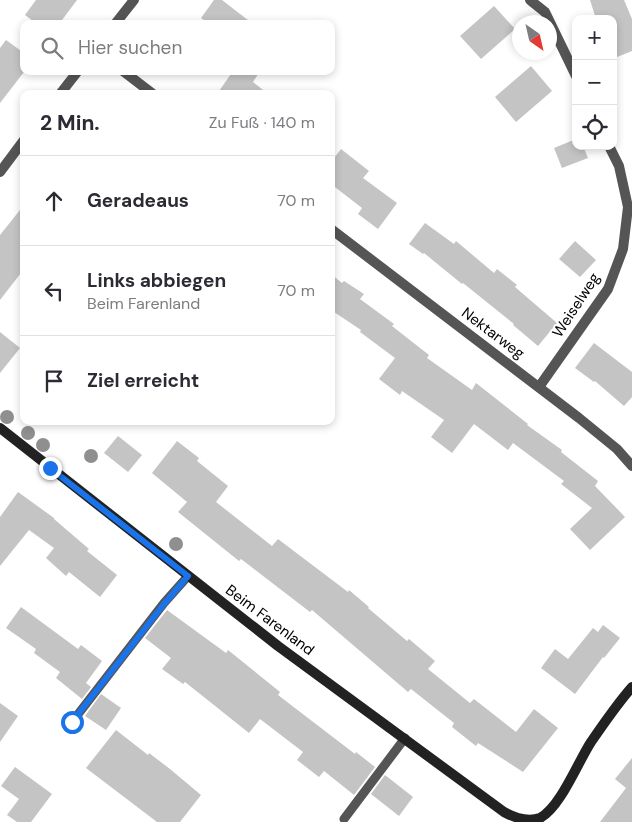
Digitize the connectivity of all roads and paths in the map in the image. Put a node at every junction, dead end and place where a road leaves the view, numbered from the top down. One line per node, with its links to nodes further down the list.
1 (134, 0): 5 (street)
2 (530, 0): 4 (street)
3 (547, 0): 4 (street)
4 (545, 12): 6 (street)
5 (118, 20)
6 (572, 68)
7 (75, 75): 9 (street)
8 (128, 75): 10 (street)
9 (63, 90)
10 (148, 90)
11 (20, 145): 13 (street)
12 (612, 150): 15 (street, Weiselweg)
13 (0, 172)
14 (335, 232): 15 (street, Nektarweg)
15 (539, 387): 17 (street, Nektarweg)
16 (0, 428): 18 (street, Beim Farenland)
17 (632, 466)
18 (188, 576): 20 (lane); 21 (street, Beim Farenland)
19 (632, 687): 23 (street)
20 (72, 722)
21 (405, 738): 22 (lane); 23 (street, Beim Farenland)
22 (344, 819)
23 (531, 822)

